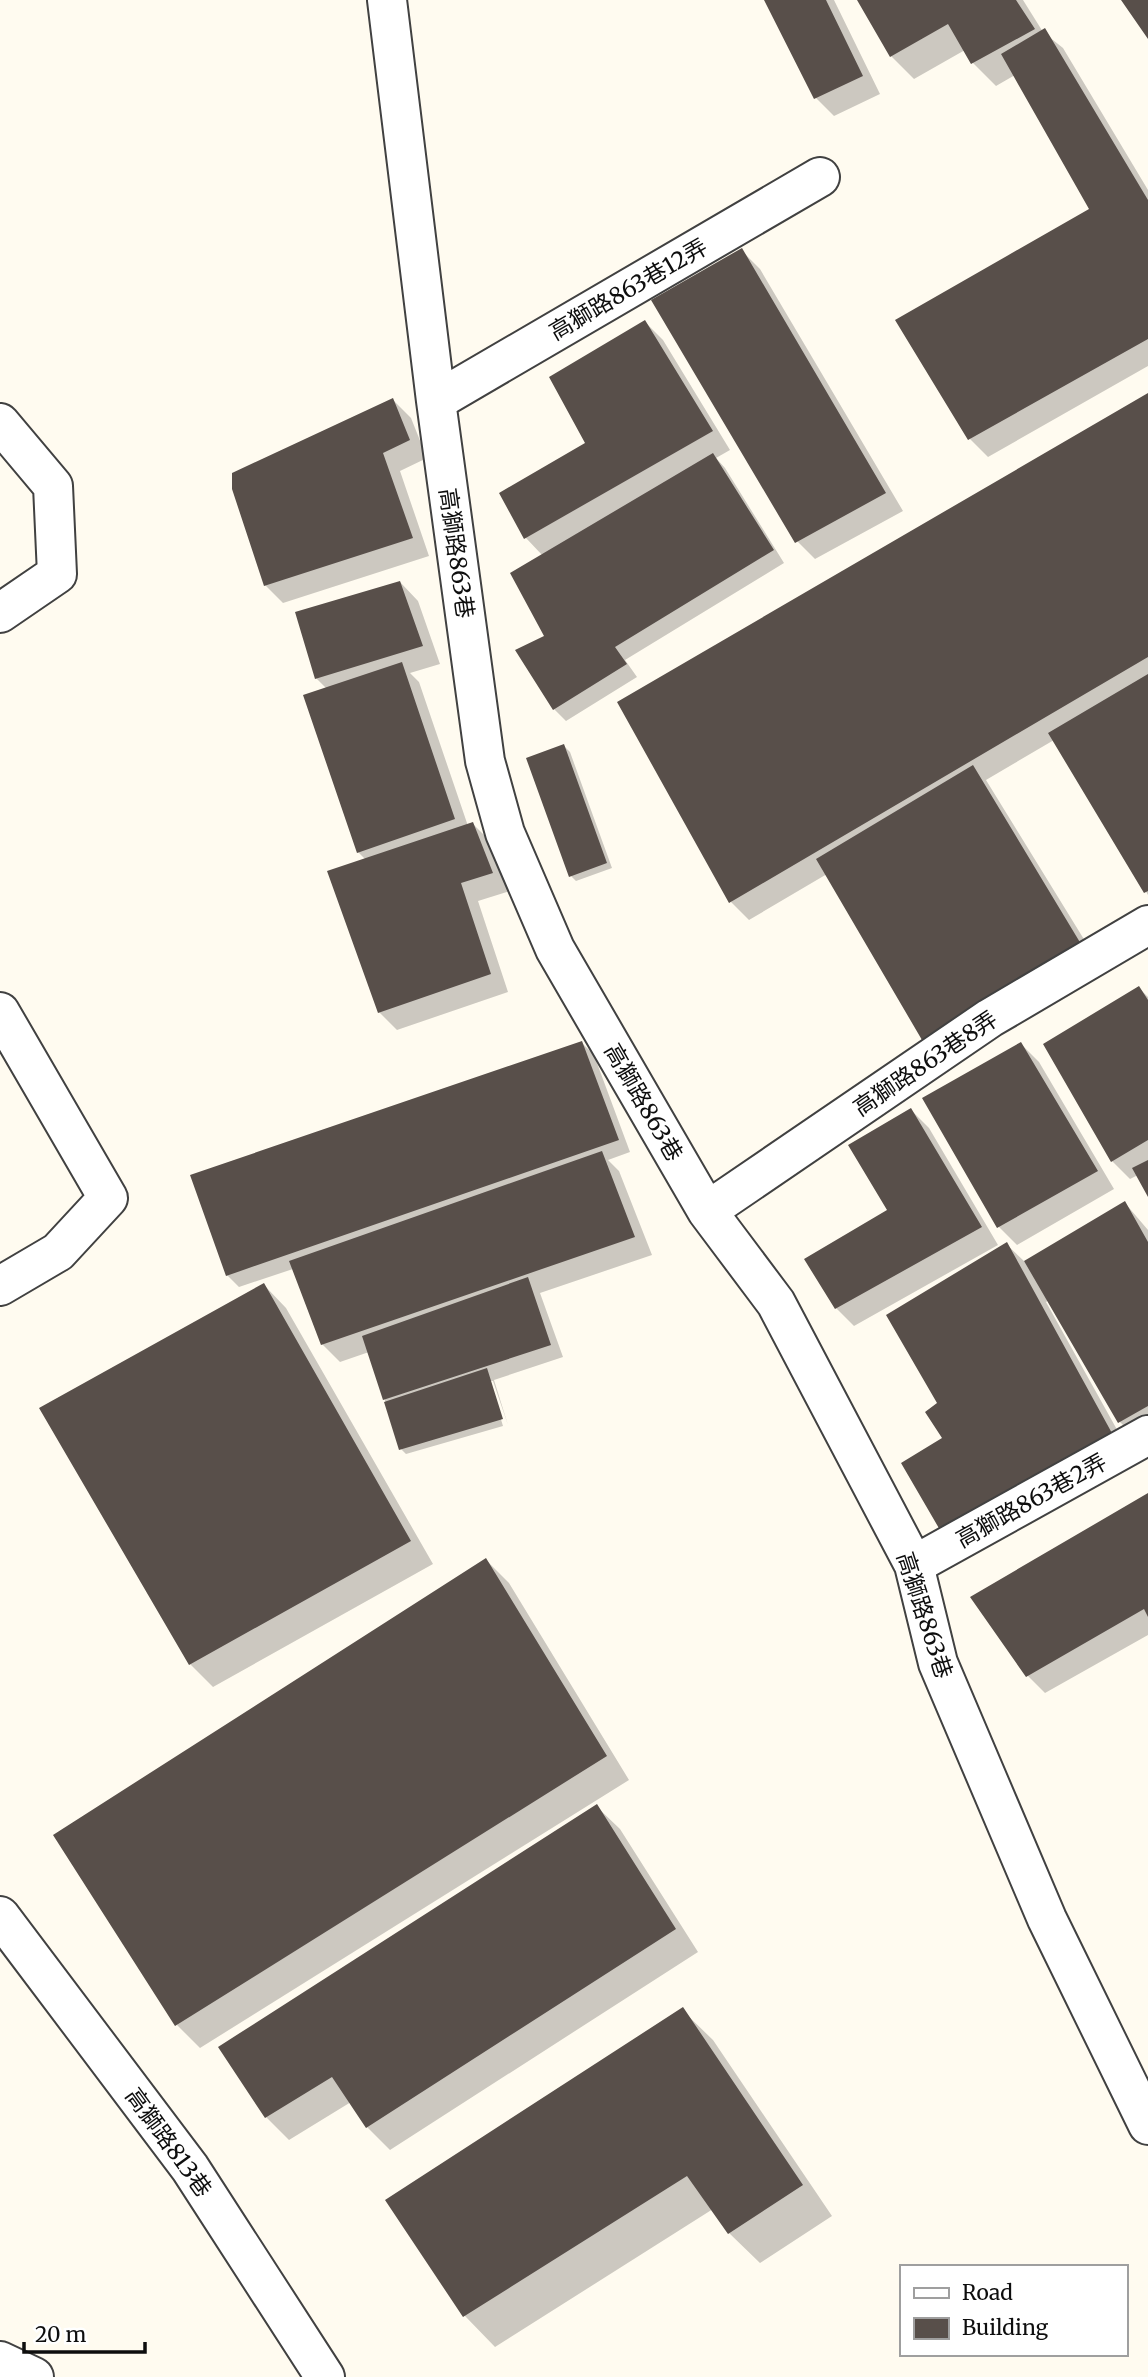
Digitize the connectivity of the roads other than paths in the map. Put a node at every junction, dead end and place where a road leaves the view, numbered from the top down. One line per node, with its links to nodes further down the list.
1 (387, 0): 3 (street, 高獅路863巷)
2 (820, 177): 3 (street, 高獅路863巷12弄)
3 (436, 401): 8 (street, 高獅路863巷)
4 (0, 423): 5 (street)
5 (0, 613)
6 (1148, 925): 8 (street, 高獅路863巷8弄)
7 (0, 1012): 9 (street)
8 (707, 1211): 11 (street, 高獅路863巷)
9 (0, 1286)
10 (1148, 1436): 11 (street, 高獅路863巷2弄)
11 (914, 1565): 13 (street, 高獅路863巷)
12 (0, 1916): 16 (street, 高獅路813巷)
13 (1148, 2125)
14 (0, 2361): 15 (street)
15 (34, 2377)
16 (325, 2377)

